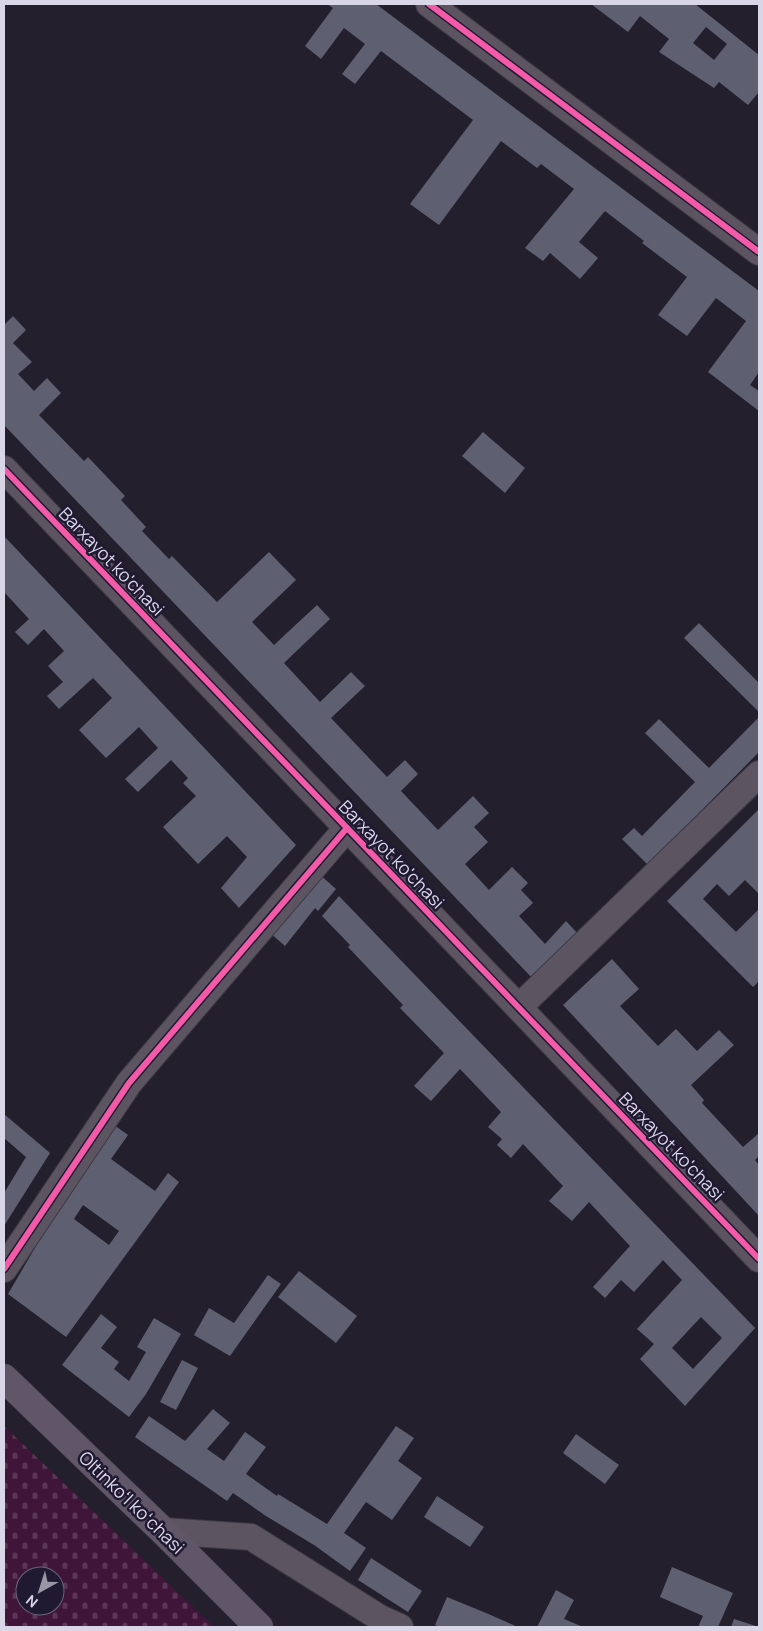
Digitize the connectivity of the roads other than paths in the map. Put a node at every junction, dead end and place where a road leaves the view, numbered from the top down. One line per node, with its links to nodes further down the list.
1 (429, 4): 2 (street)
2 (759, 252)
3 (4, 469): 5 (street, Barxayot ko'chasi)
4 (759, 774): 6 (street)
5 (347, 828): 6 (street, Barxayot ko'chasi); 8 (street)
6 (519, 1008): 7 (street, Barxayot ko'chasi)
7 (759, 1258)
8 (4, 1269)
9 (4, 1378): 10 (main road, Oltinkoʻl koʻchasi)
10 (163, 1531): 11 (main road, Oltinkoʻl koʻchasi); 12 (street)
11 (259, 1627)
12 (400, 1627)

